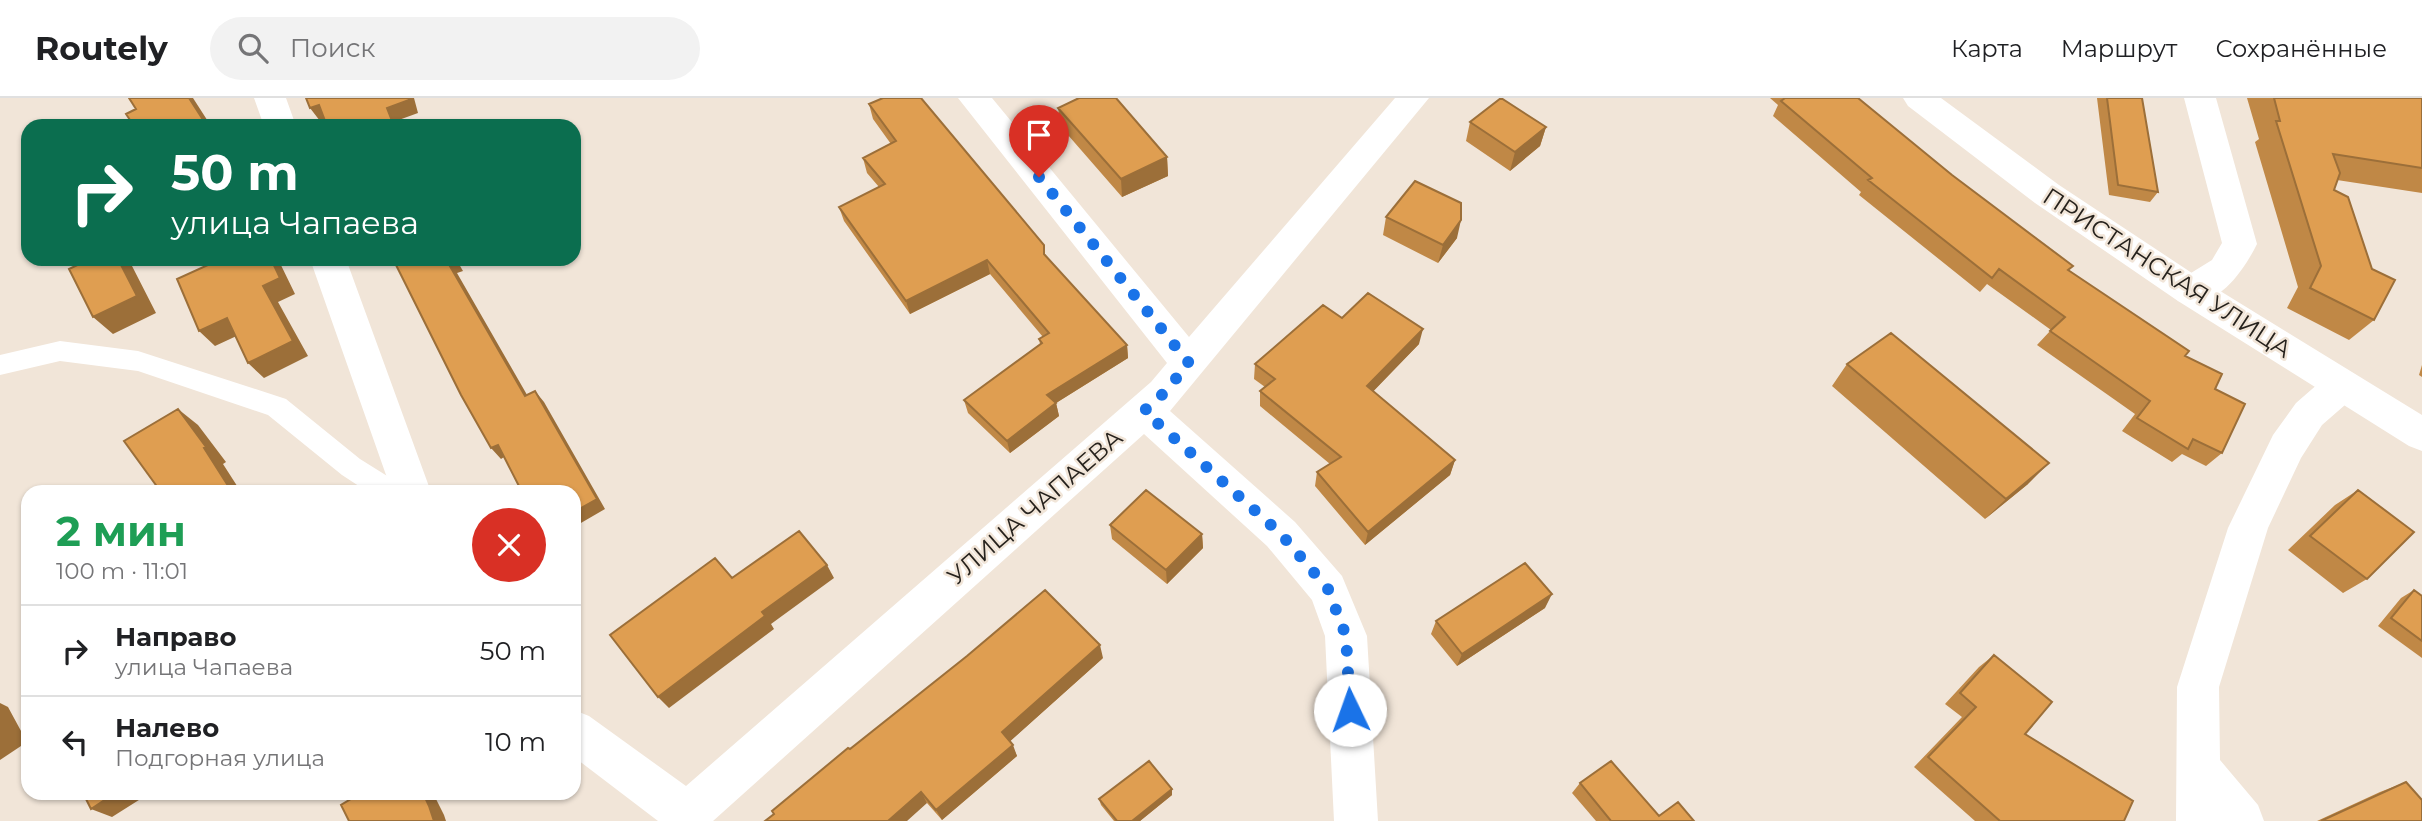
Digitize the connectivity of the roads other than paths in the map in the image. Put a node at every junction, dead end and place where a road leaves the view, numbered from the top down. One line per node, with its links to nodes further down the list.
1 (270, 98): 6 (street)
2 (974, 98): 9 (street)
3 (1413, 98): 9 (street, УЛИЦА ЧАПАЕВА)
4 (1919, 98): 8 (street, ПРИСТАНСКАЯ УЛИЦА)
5 (2200, 98): 8 (street)
6 (278, 119)
7 (331, 266): 15 (street)
8 (2191, 291): 11 (street, ПРИСТАНСКАЯ УЛИЦА)
9 (1189, 363): 12 (street, УЛИЦА ЧАПАЕВА)
10 (0, 365): 14 (lane)
11 (2340, 387): 13 (street, ПРИСТАНСКАЯ УЛИЦА); 17 (street)
12 (1144, 411): 18 (street, УЛИЦА ЧАПАЕВА); 19 (street)
13 (2422, 435)
14 (380, 485)
15 (409, 485)
16 (581, 736): 18 (street)
17 (2198, 768): 20 (street); 21 (street)
18 (684, 817)
19 (1356, 821)
20 (2197, 821)
21 (2242, 821)

